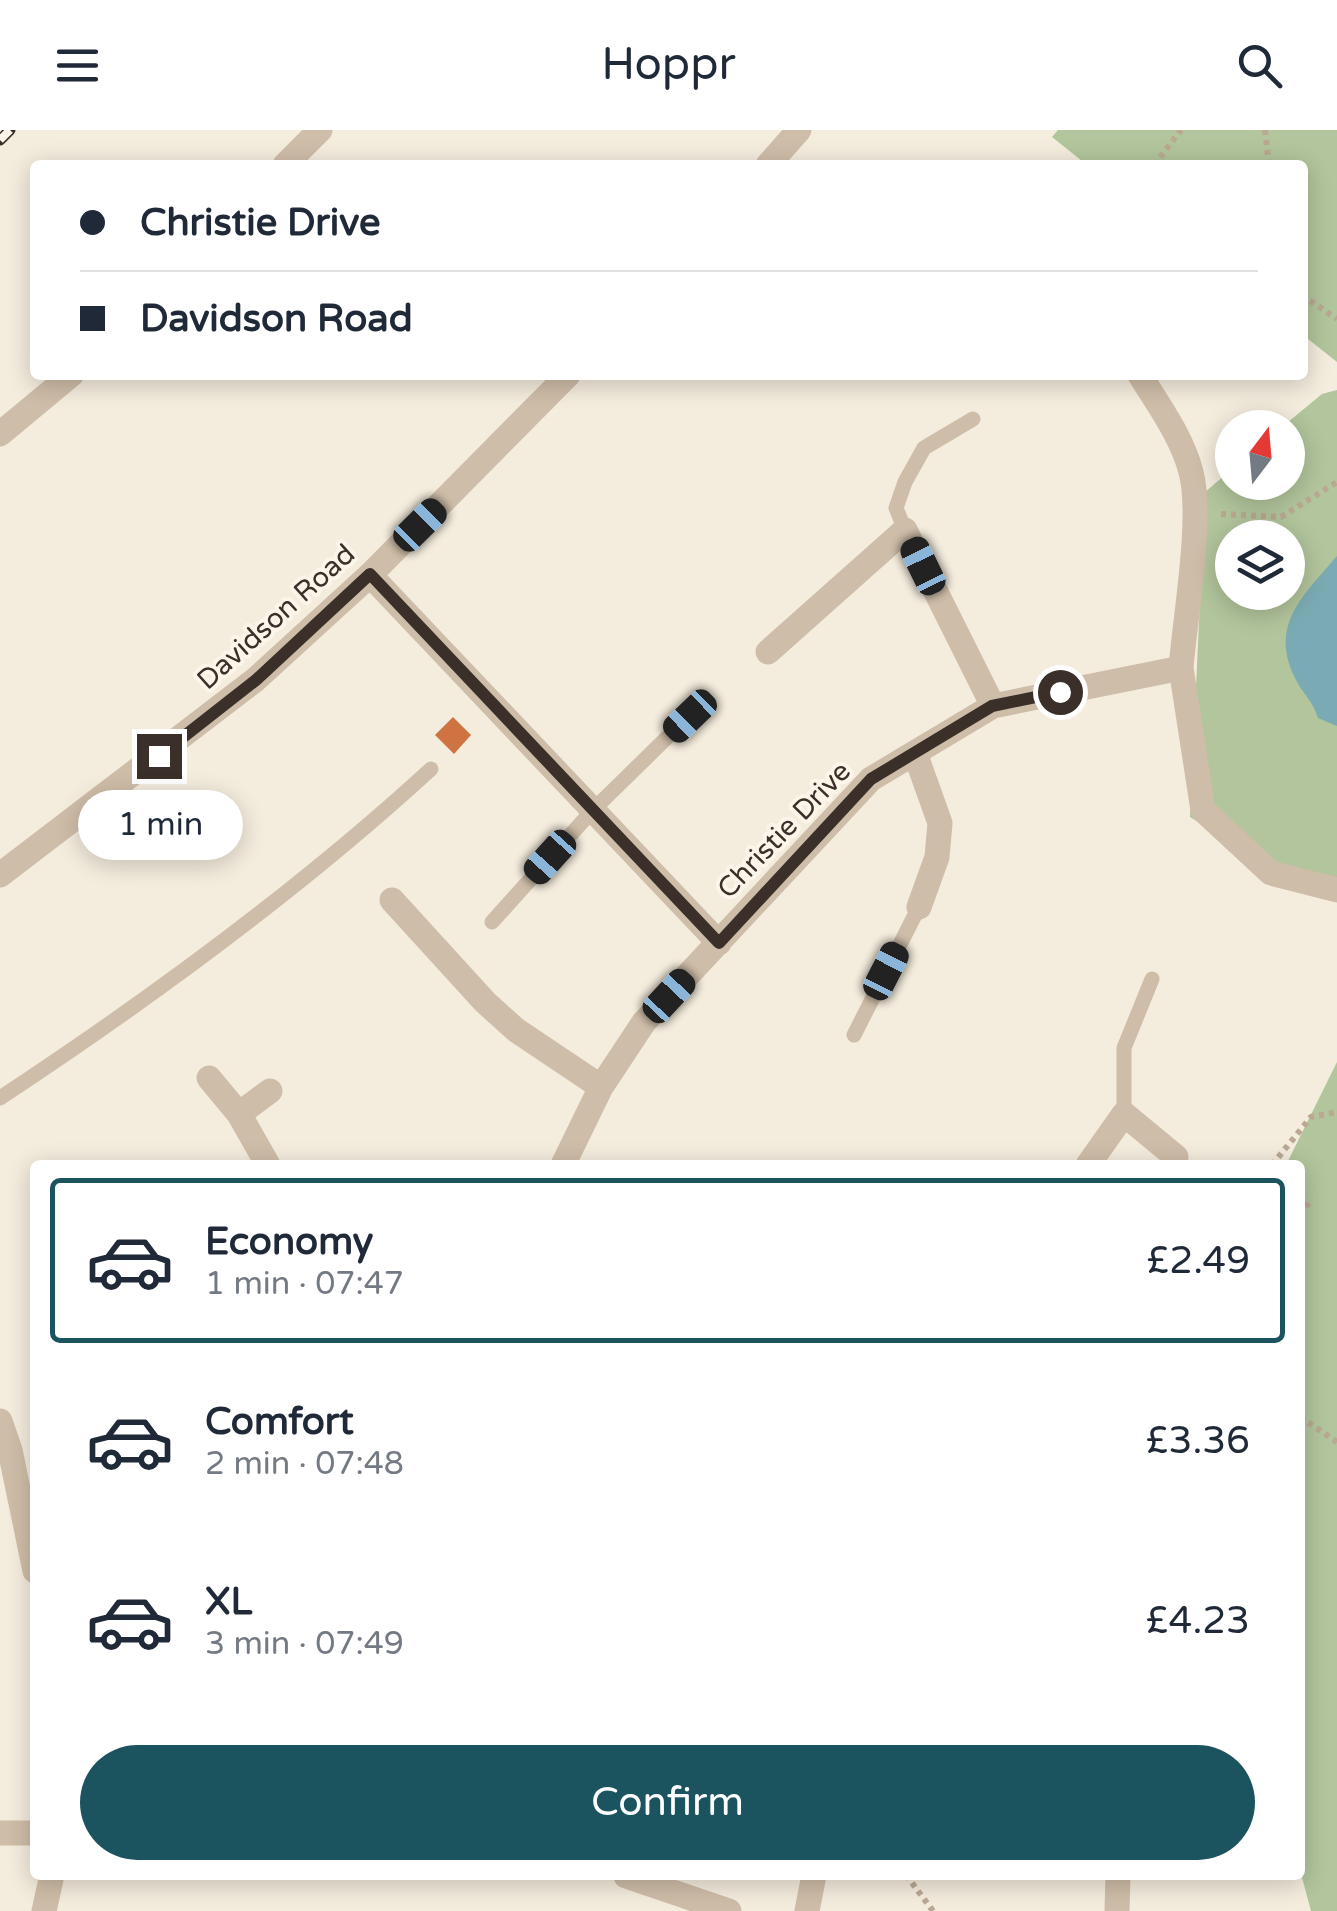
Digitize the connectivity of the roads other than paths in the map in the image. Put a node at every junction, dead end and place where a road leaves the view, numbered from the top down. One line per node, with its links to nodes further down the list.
1 (320, 130): 3 (street)
2 (800, 130): 4 (street)
3 (290, 160)
4 (773, 160)
5 (65, 380): 9 (street)
6 (563, 380): 11 (street, Davidson Road)
7 (1143, 380): 13 (street)
8 (972, 419): 10 (lane)
9 (0, 434)
10 (905, 530): 12 (street); 14 (street)
11 (370, 574): 18 (street, Christie Drive); 19 (street, Davidson Road)
12 (768, 652)
13 (1181, 668): 14 (street, Christie Drive); 20 (street)
14 (992, 706): 16 (street, Christie Drive)
15 (690, 716): 18 (lane)
16 (915, 753): 22 (street); 24 (street, Christie Drive)
17 (430, 769): 30 (lane)
18 (592, 811): 23 (lane); 24 (street, Christie Drive)
19 (0, 875)
20 (1337, 890)
21 (392, 900): 28 (street)
22 (919, 907): 26 (lane)
23 (492, 922)
24 (719, 943): 28 (street)
25 (1152, 980): 32 (lane)
26 (854, 1034)
27 (208, 1078): 31 (street)
28 (602, 1087): 35 (street)
29 (270, 1091): 31 (street)
30 (0, 1098)
31 (239, 1114): 34 (street)
32 (1124, 1114): 33 (street); 36 (street)
33 (1176, 1156)
34 (265, 1160)
35 (566, 1160)
36 (1092, 1160)
37 (0, 1421): 38 (street)
38 (30, 1547)
39 (30, 1833): 40 (street)
40 (0, 1834)
41 (51, 1880): 45 (street)
42 (638, 1880): 46 (street)
43 (813, 1880): 47 (street)
44 (1118, 1880): 48 (street)
45 (44, 1911)
46 (728, 1911)
47 (807, 1911)
48 (1117, 1911)

